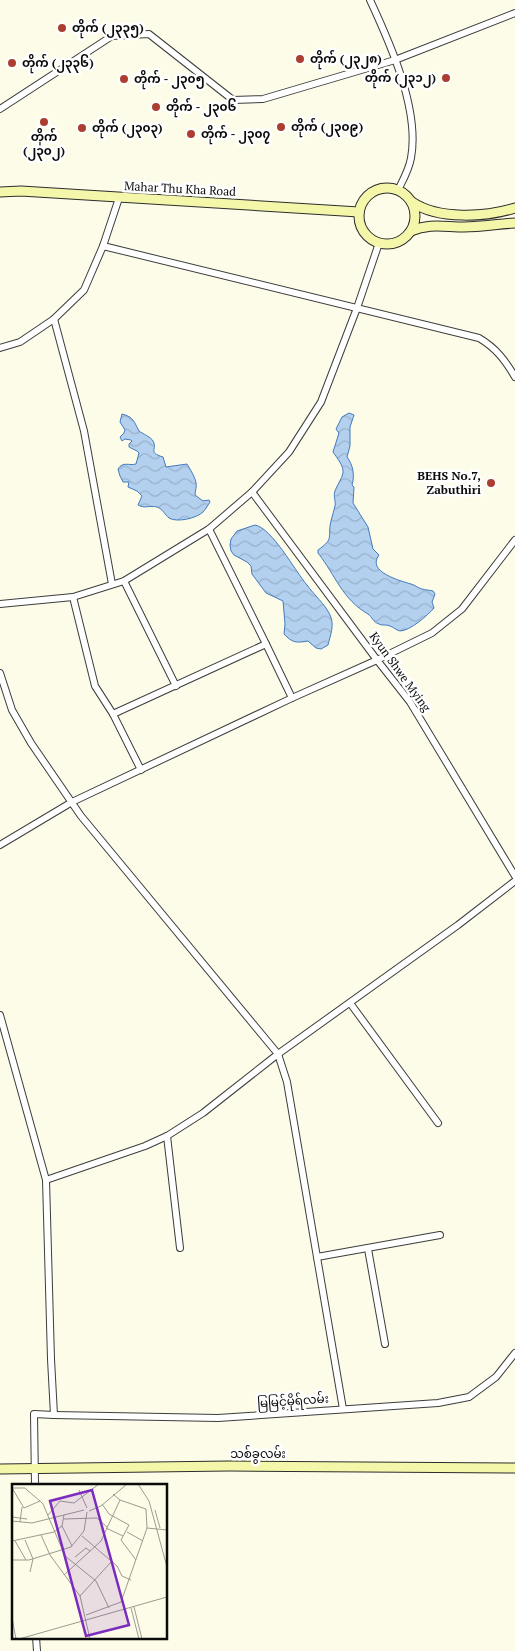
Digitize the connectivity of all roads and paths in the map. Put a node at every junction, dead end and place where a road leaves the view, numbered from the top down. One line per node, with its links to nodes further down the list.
1 (370, 0): 3 (street)
2 (515, 13): 3 (street)
3 (395, 60): 4 (street); 5 (street)
4 (0, 110)
5 (398, 190): 8 (main road); 10 (main road)
6 (0, 192): 7 (main road, Mahar Thu Kha Road)
7 (119, 198): 10 (main road, Mahar Thu Kha Road); 14 (street)
8 (412, 202): 9 (main road); 12 (main road)
9 (515, 208)
10 (359, 212): 13 (main road)
11 (515, 223): 12 (main road)
12 (411, 232): 13 (main road)
13 (379, 243): 15 (street)
14 (103, 246): 15 (street); 16 (street)
15 (357, 308): 18 (street); 19 (street)
16 (54, 319): 17 (street); 23 (street)
17 (0, 348)
18 (515, 376)
19 (252, 492): 20 (street); 27 (street, Kyun Shwe Mying)
20 (209, 529): 22 (street); 26 (street)
21 (515, 540): 27 (street)
22 (124, 581): 23 (street); 29 (street)
23 (112, 584): 24 (street)
24 (73, 597): 25 (street); 31 (street)
25 (0, 604)
26 (266, 644): 29 (street); 30 (street)
27 (377, 660): 30 (street); 35 (street, Kyun Shwe Mying)
28 (0, 673): 33 (street)
29 (176, 686): 31 (street)
30 (292, 698): 32 (street)
31 (113, 714): 32 (street)
32 (141, 770): 33 (street)
33 (72, 802): 34 (street); 39 (street)
34 (0, 845)
35 (515, 876)
36 (515, 881): 37 (street)
37 (350, 1003): 39 (street); 40 (street)
38 (0, 1014): 42 (street)
39 (278, 1054): 41 (street); 46 (street)
40 (438, 1122)
41 (167, 1136): 42 (street); 44 (street)
42 (46, 1180): 50 (street)
43 (440, 1235): 45 (street)
44 (180, 1248)
45 (368, 1249): 46 (street); 47 (street)
46 (317, 1257): 49 (street)
47 (384, 1344)
48 (515, 1353): 49 (street, မြမြင့်မိုရ်လမ်း)
49 (343, 1409): 50 (street, မြမြင့်မိုရ်လမ်း)
50 (54, 1415): 53 (street, မြမြင့်မိုရ်လမ်း)
51 (515, 1468): 53 (main road, သစ်ခွလမ်း)
52 (0, 1469): 53 (main road, သစ်ခွလမ်း)
53 (36, 1469): 54 (street)
54 (35, 1484)
55 (36, 1638): 56 (street)
56 (36, 1651)

